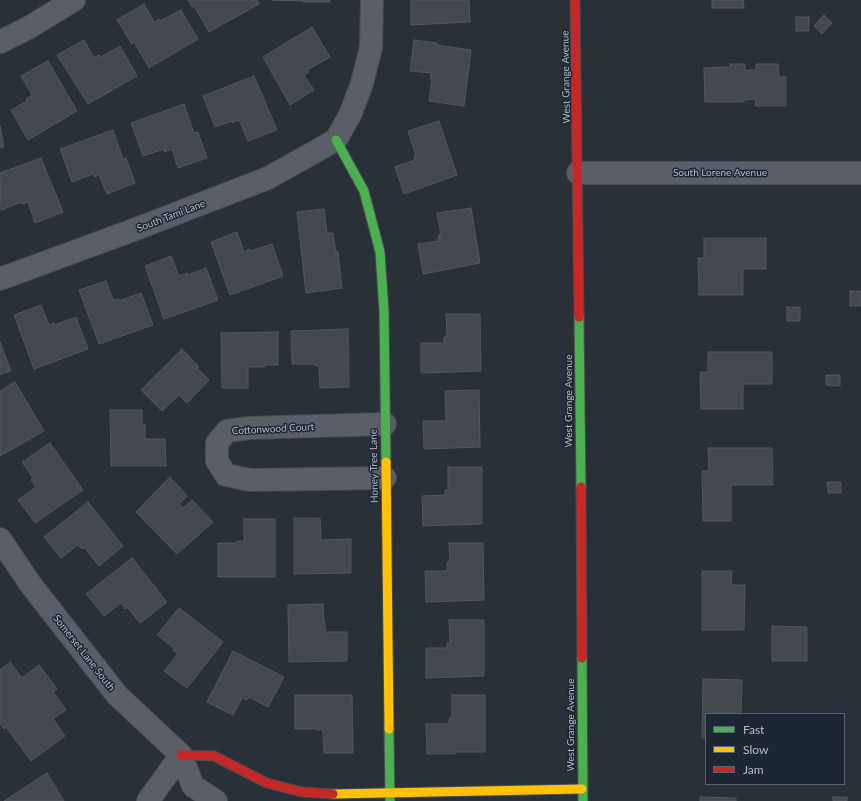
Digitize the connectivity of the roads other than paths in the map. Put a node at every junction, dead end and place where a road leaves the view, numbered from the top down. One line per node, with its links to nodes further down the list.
1 (74, 0): 4 (street)
2 (372, 0): 5 (street)
3 (575, 0): 6 (street, West Grange Avenue)
4 (0, 42)
5 (336, 140): 8 (street, South Tami Lane); 9 (street, Honey Tree Lane)
6 (578, 173): 7 (street, South Lorene Avenue); 13 (street, West Grange Avenue)
7 (861, 173)
8 (0, 279)
9 (385, 424): 10 (street, Honey Tree Lane); 10 (street, Cottonwood Court)
10 (385, 478): 14 (street, Honey Tree Lane)
11 (0, 539): 12 (street, Somerset Lane South)
12 (181, 755): 14 (street); 15 (street); 16 (street, Somerset Lane South)
13 (582, 789): 14 (street); 17 (street, West Grange Avenue)
14 (390, 797)
15 (148, 801)
16 (216, 801)
17 (582, 801)

